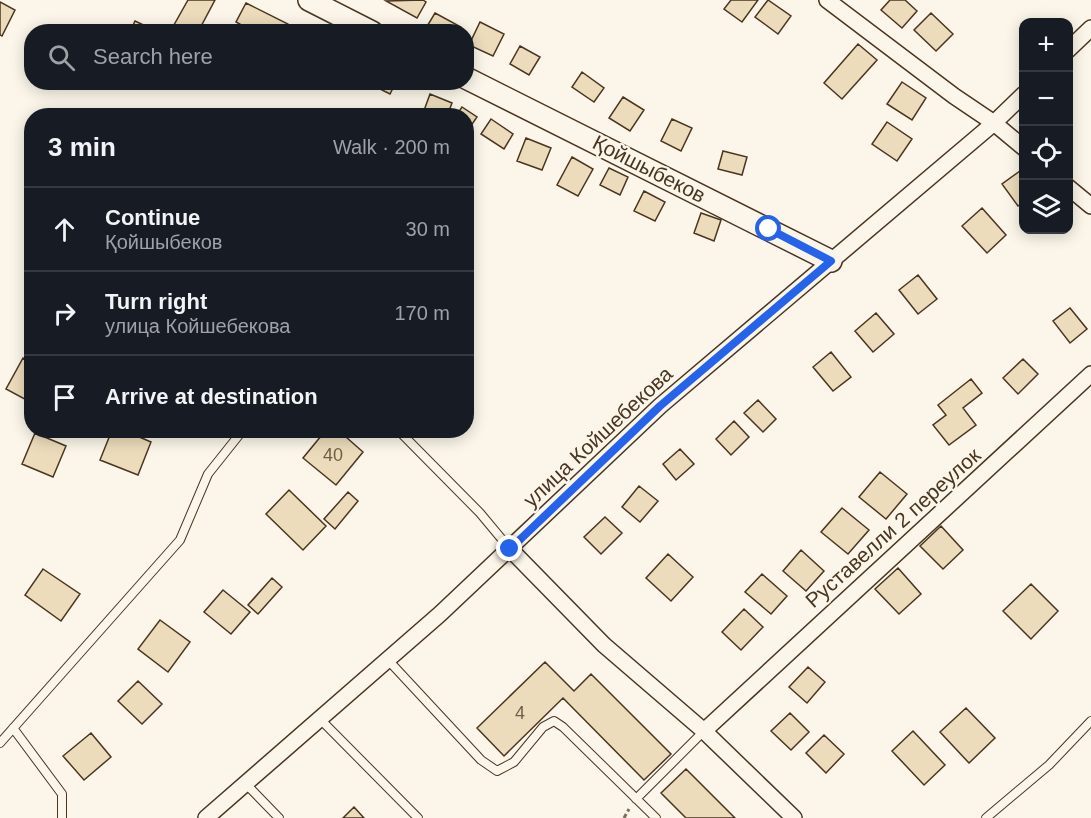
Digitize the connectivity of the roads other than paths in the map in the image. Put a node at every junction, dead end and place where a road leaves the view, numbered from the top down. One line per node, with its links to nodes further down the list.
1 (309, 0): 3 (street)
2 (827, 0): 8 (street)
3 (356, 24)
4 (1091, 28): 5 (street)
5 (1073, 45)
6 (474, 82): 12 (street, Қойшыбеков)
7 (1019, 98): 8 (street, улица Койшебекова)
8 (994, 123): 9 (street); 12 (street, улица Койшебекова)
9 (1019, 145)
10 (1073, 191): 11 (street)
11 (1091, 206)
12 (831, 261): 16 (street, улица Койшебекова)
13 (1091, 374): 21 (street, Руставелли 2 переулок)
14 (237, 438): 20 (lane)
15 (406, 438): 16 (lane)
16 (510, 549): 17 (street, улица Койшебекова); 21 (street)
17 (388, 660): 18 (street, улица Койшебекова); 24 (lane)
18 (320, 719): 23 (street, улица Койшебекова); 28 (lane)
19 (1091, 720): 31 (lane)
20 (13, 729): 22 (lane); 25 (lane)
21 (704, 730): 24 (lane); 30 (street)
22 (0, 743)
23 (245, 783): 26 (street, улица Койшебекова); 27 (lane)
24 (636, 799): 29 (lane)
25 (62, 818)
26 (206, 818)
27 (279, 818)
28 (418, 818)
29 (656, 818)
30 (794, 818)
31 (986, 818)

